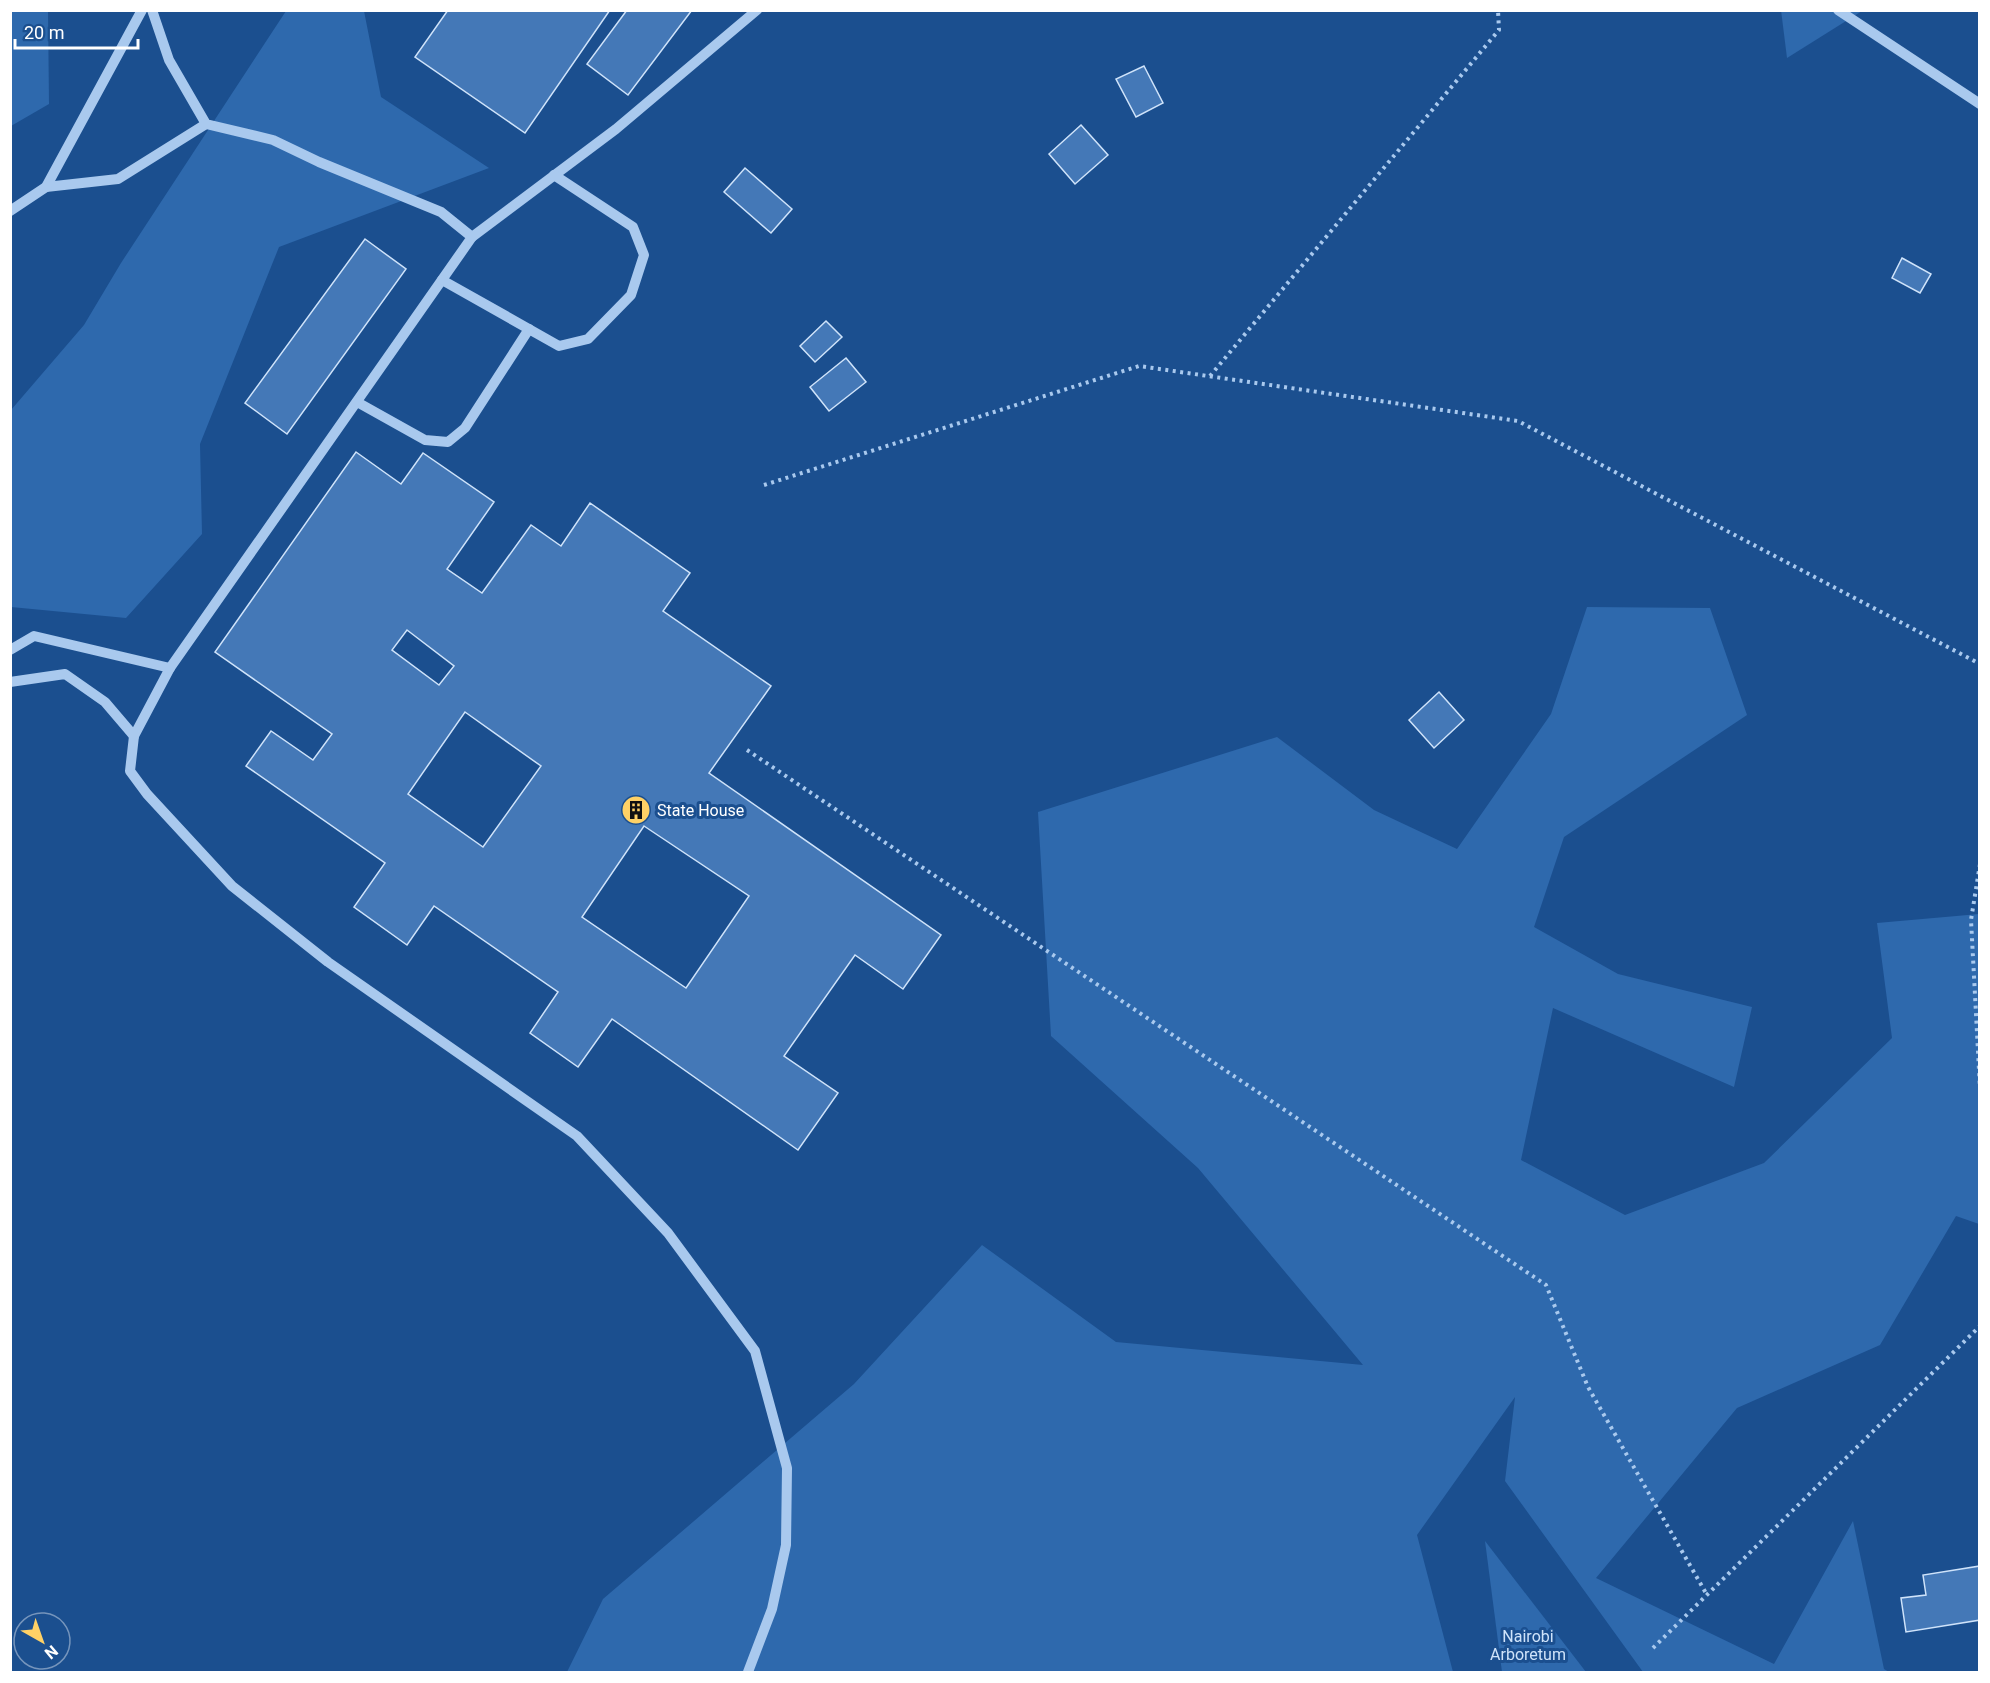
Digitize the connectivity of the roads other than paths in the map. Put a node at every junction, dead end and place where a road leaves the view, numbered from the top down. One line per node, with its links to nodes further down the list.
1 (142, 10): 8 (street)
2 (152, 10): 6 (street)
3 (757, 10): 7 (street)
4 (1838, 10): 5 (street)
5 (1980, 104)
6 (206, 124): 8 (street); 10 (street)
7 (554, 175): 10 (street); 12 (street)
8 (46, 186): 9 (street)
9 (10, 211)
10 (472, 237): 11 (street)
11 (442, 280): 12 (street); 13 (street)
12 (530, 329): 13 (street)
13 (357, 402): 15 (street)
14 (10, 650): 15 (street)
15 (170, 668): 17 (street)
16 (10, 682): 17 (street)
17 (134, 736): 18 (street)
18 (748, 1672)

